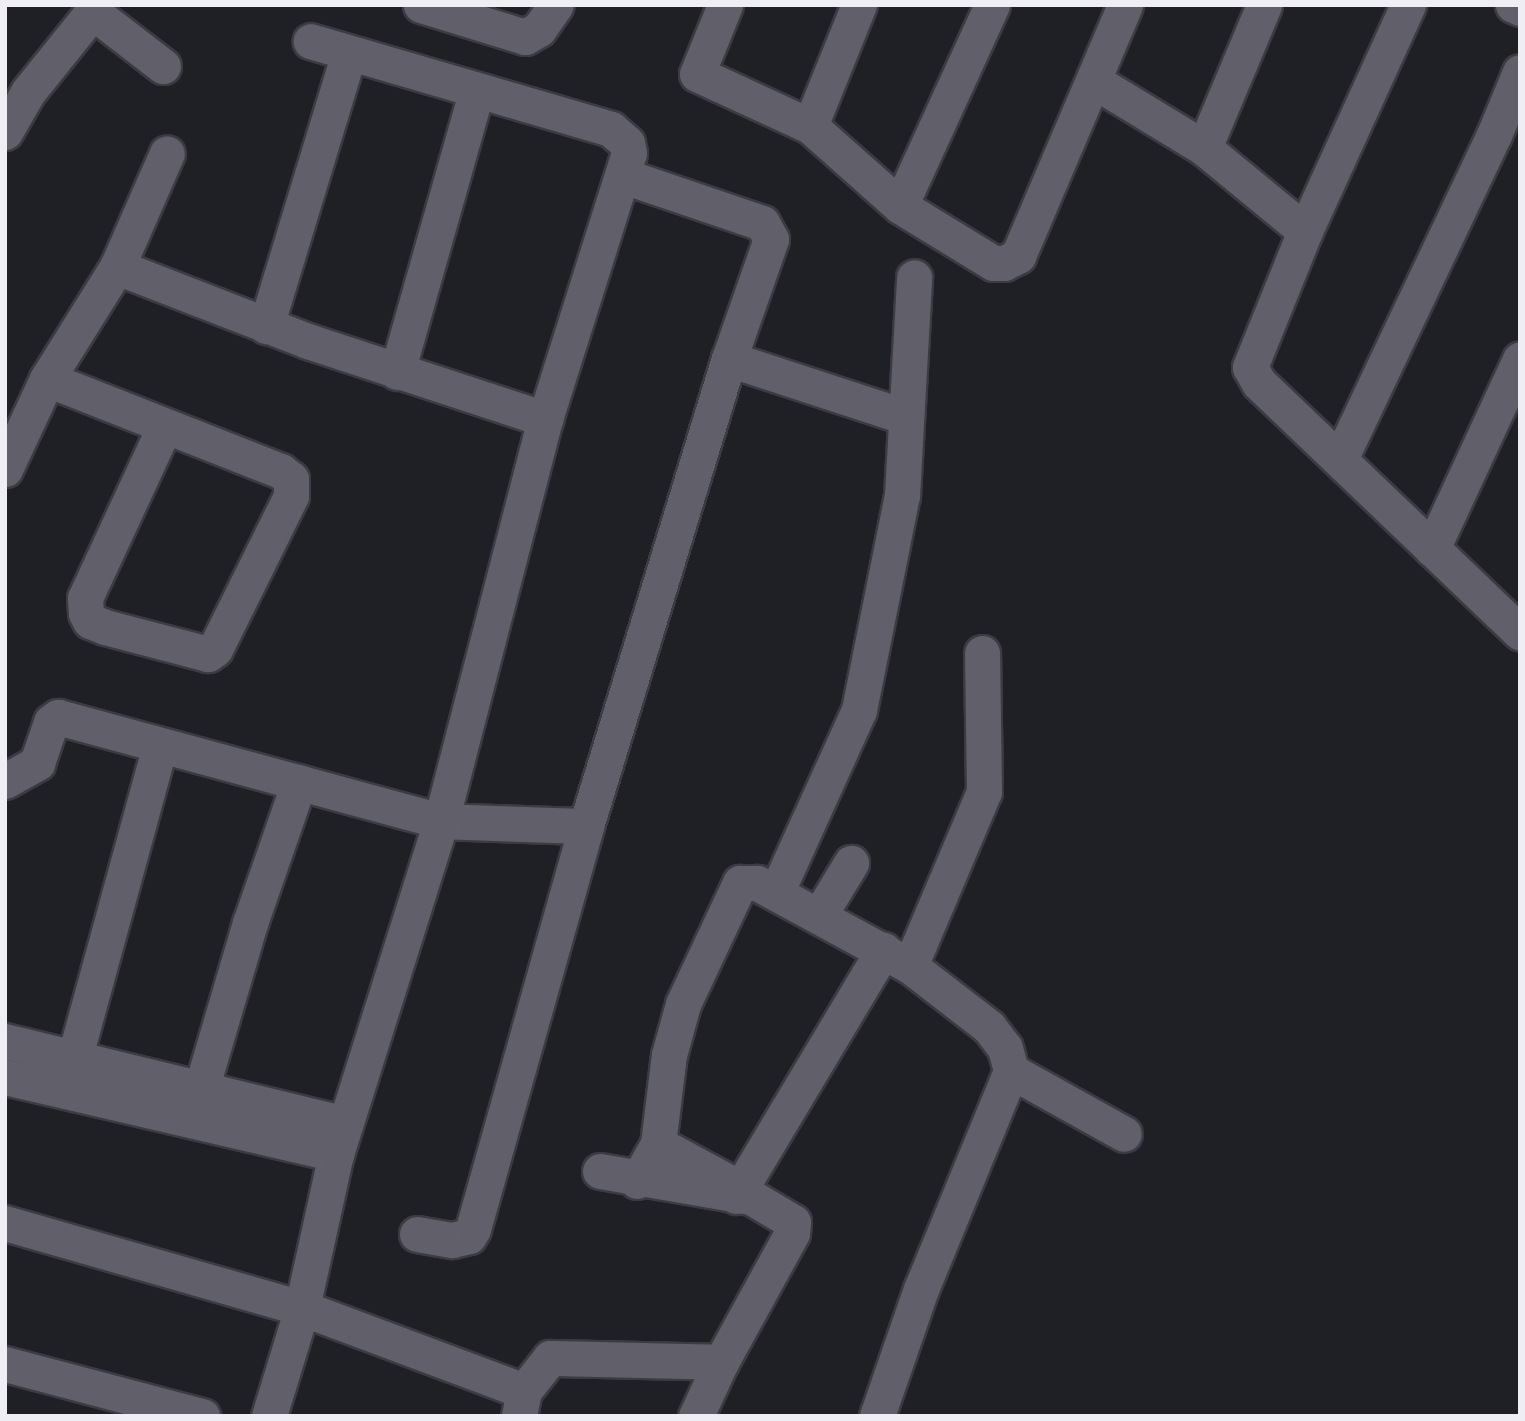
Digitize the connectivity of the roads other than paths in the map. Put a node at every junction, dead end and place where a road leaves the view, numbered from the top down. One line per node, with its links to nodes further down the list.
1 (421, 5): 2 (street)
2 (556, 5)
3 (724, 5): 18 (street)
4 (859, 5): 18 (street)
5 (992, 5): 24 (street)
6 (1125, 5): 15 (street)
7 (1264, 5): 21 (street)
8 (1408, 5): 25 (street)
9 (1513, 5): 10 (street)
10 (1520, 8)
11 (311, 41): 12 (street)
12 (349, 53): 17 (street); 28 (street)
13 (163, 66): 16 (street)
14 (1520, 72): 20 (street)
15 (1094, 81): 21 (street); 24 (street)
16 (17, 87): 19 (street)
17 (476, 93): 23 (street); 31 (street)
18 (810, 126): 24 (street)
19 (5, 132)
20 (1507, 142): 36 (street)
21 (1204, 148): 25 (street)
22 (167, 153): 26 (street)
23 (624, 176): 29 (street); 34 (street)
24 (900, 206)
25 (1305, 231): 36 (street)
26 (117, 267): 28 (street); 32 (street)
27 (914, 277): 33 (street)
28 (266, 326): 31 (street)
29 (729, 359): 33 (street); 45 (street)
30 (1520, 359): 38 (street)
31 (397, 372): 34 (street)
32 (47, 379): 35 (street); 37 (street)
33 (903, 416): 47 (street)
34 (545, 419): 44 (street)
35 (164, 428): 35 (street)
36 (1341, 457): 38 (street)
37 (5, 469)
38 (1432, 549): 39 (street)
39 (1520, 632)
40 (982, 653): 49 (street)
41 (160, 746): 42 (street); 43 (street); 51 (street)
42 (5, 780)
43 (299, 782): 44 (street); 54 (street)
44 (441, 821): 45 (street); 56 (street)
45 (586, 827): 62 (street)
46 (851, 863): 48 (street)
47 (776, 893): 48 (street); 57 (street)
48 (820, 914): 49 (street)
49 (897, 958): 52 (street); 60 (street)
50 (5, 1041): 51 (street)
51 (75, 1056): 54 (street)
52 (1011, 1071): 55 (street); 70 (street)
53 (5, 1077): 56 (street)
54 (202, 1086): 56 (street)
55 (1124, 1134)
56 (340, 1139): 63 (street)
57 (658, 1144): 59 (street); 60 (street)
58 (600, 1171): 59 (street)
59 (637, 1181): 60 (street)
60 (742, 1194): 64 (street)
61 (5, 1223): 63 (street)
62 (417, 1234)
63 (302, 1308): 66 (street); 68 (street)
64 (720, 1362): 66 (street); 69 (street)
65 (5, 1364): 67 (street)
66 (522, 1404)
67 (202, 1416)
68 (269, 1416)
69 (696, 1416)
70 (877, 1416)

